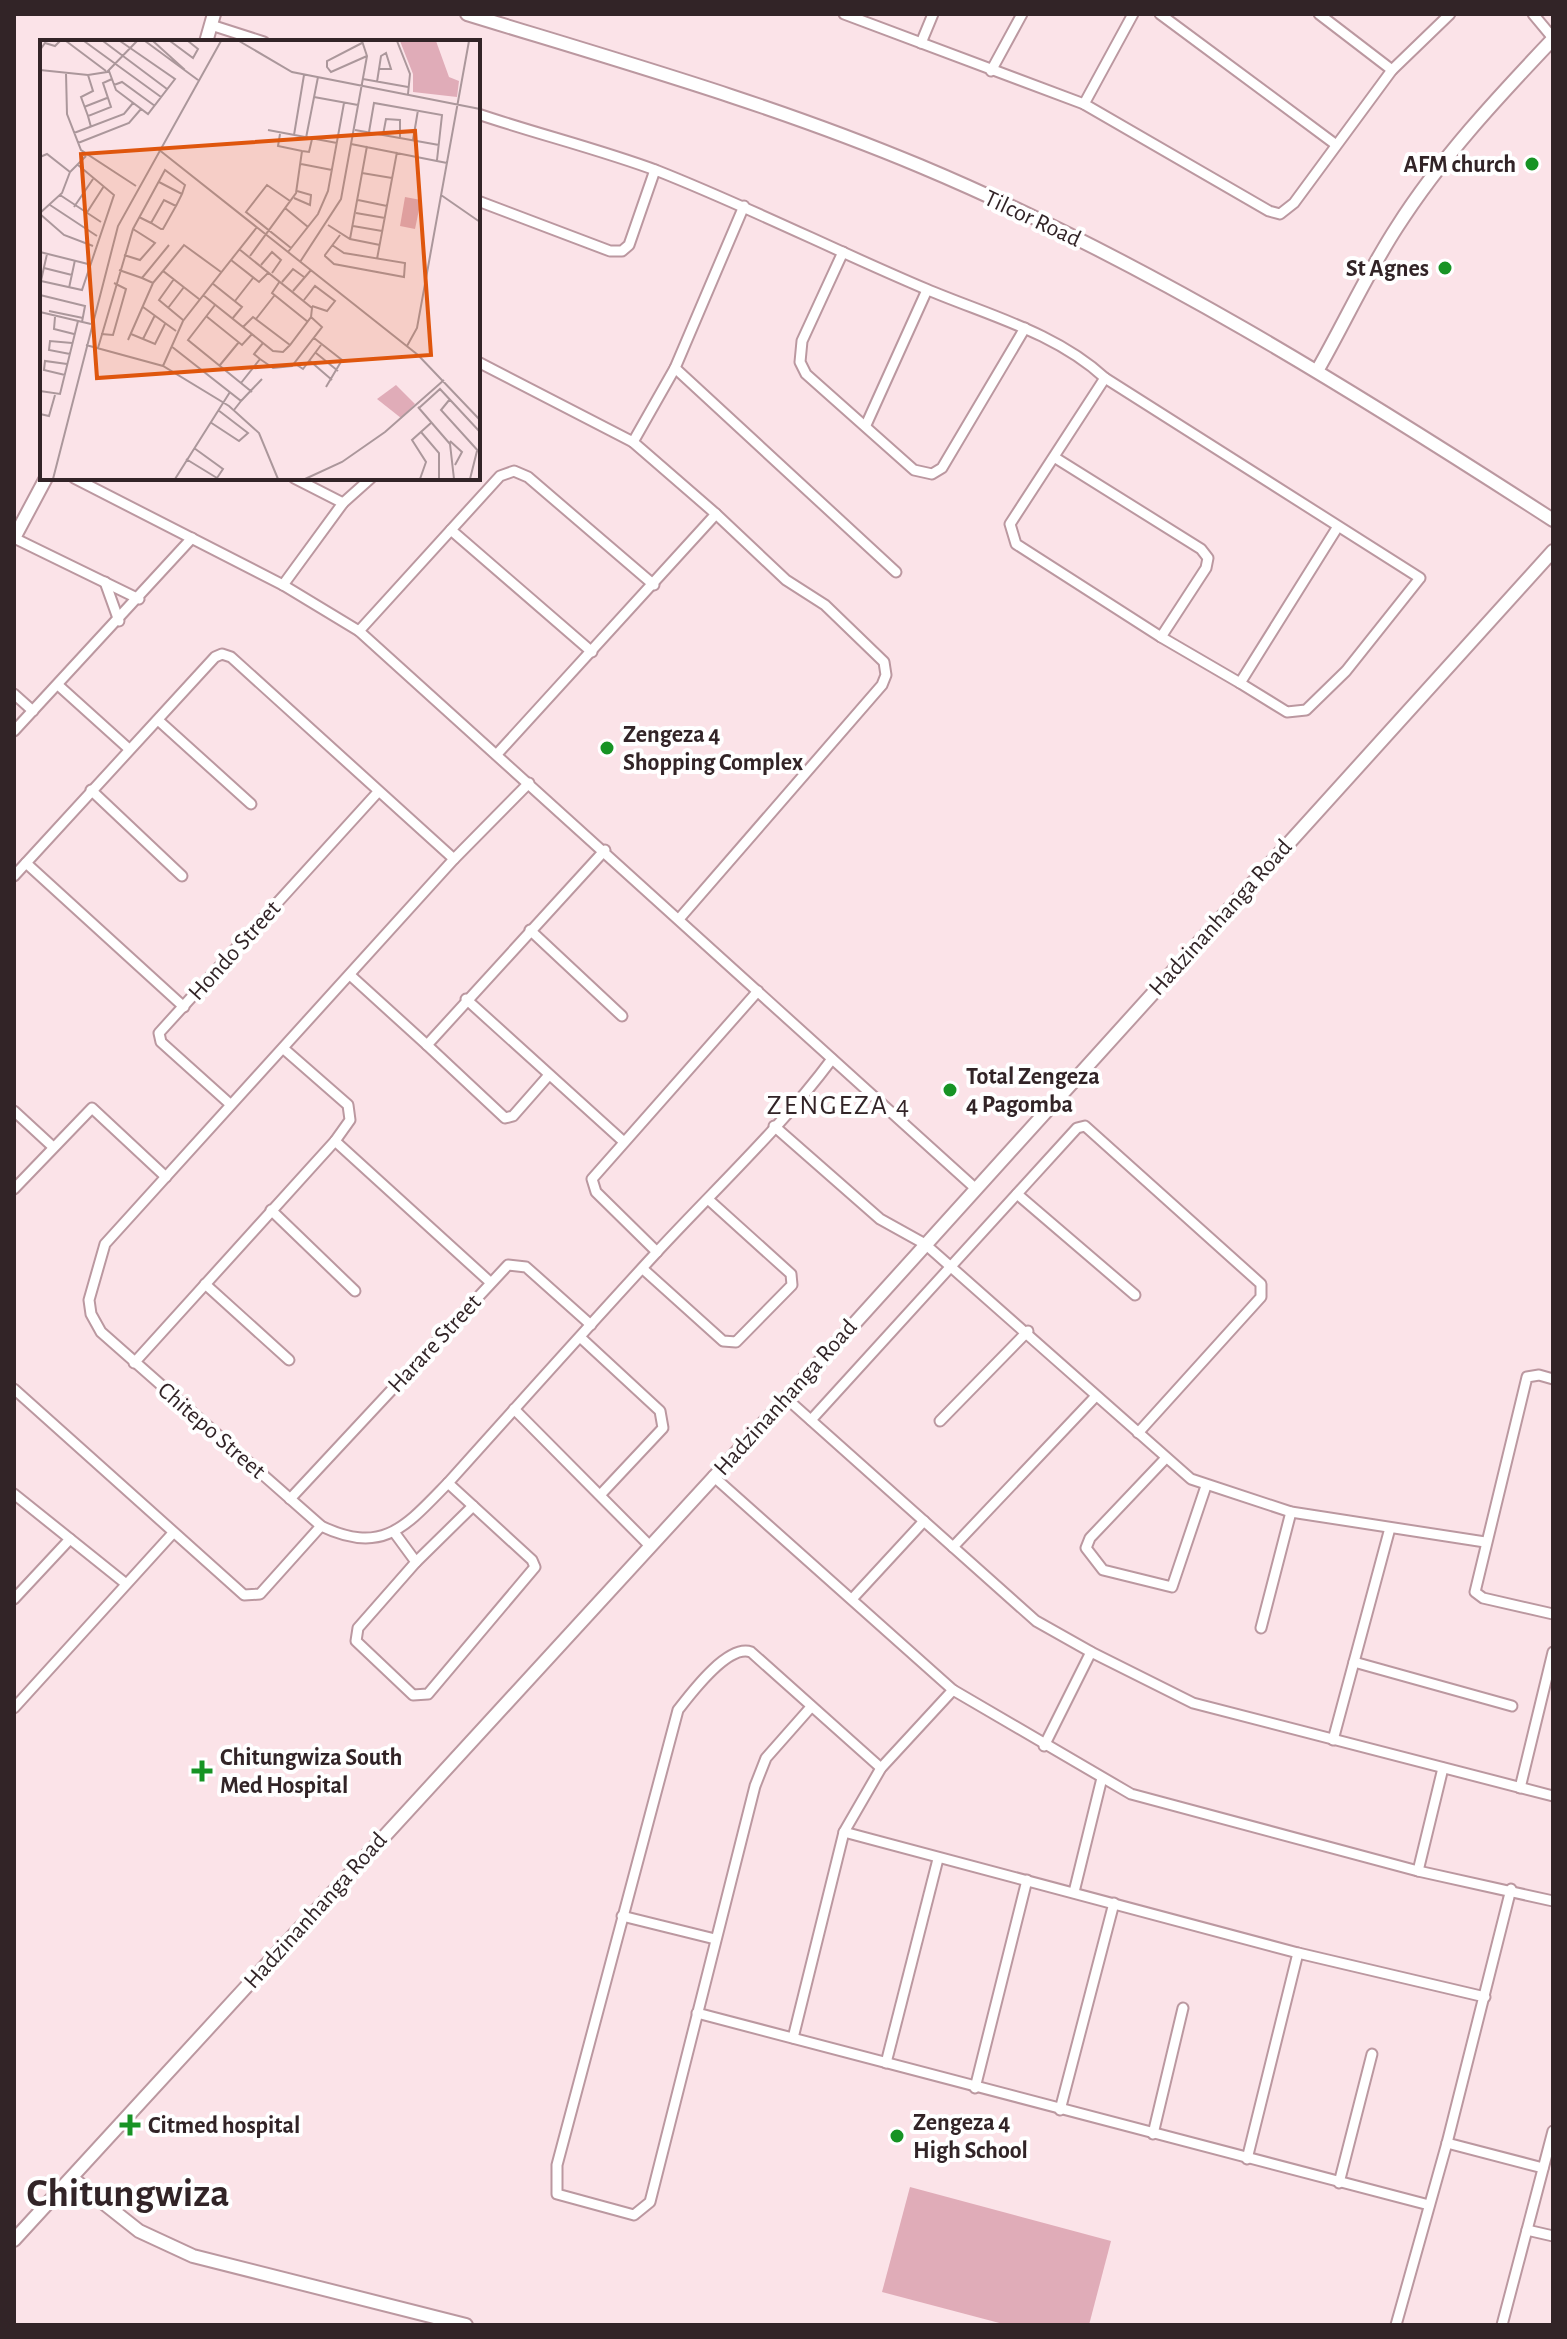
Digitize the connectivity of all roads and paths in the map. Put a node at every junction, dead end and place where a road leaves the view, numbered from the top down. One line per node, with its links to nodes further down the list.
1 (467, 14): 28 (street, Tilcor Road)
2 (844, 14): 14 (street)
3 (933, 14): 14 (street)
4 (1022, 14): 16 (street)
5 (1133, 14): 17 (street)
6 (1160, 14): 19 (street)
7 (1319, 14): 15 (street)
8 (1450, 14): 15 (street)
9 (1533, 14): 11 (street)
10 (213, 19): 12 (street); 13 (street)
11 (1553, 38): 28 (street)
12 (207, 40)
13 (260, 40)
14 (921, 43): 16 (street)
15 (1392, 70): 19 (street)
16 (991, 71): 17 (street)
17 (1084, 104): 19 (street)
18 (480, 115): 20 (street)
19 (1335, 144)
20 (655, 170): 21 (street); 22 (street)
21 (480, 202)
22 (744, 206): 23 (street); 27 (street)
23 (843, 252): 24 (street); 30 (street)
24 (927, 290): 25 (street); 30 (street)
25 (1025, 328): 29 (street); 30 (street)
26 (480, 363): 31 (street)
27 (675, 368): 31 (street); 45 (street)
28 (1317, 371): 39 (street, Tilcor Road)
29 (1105, 378): 32 (street); 40 (street)
30 (866, 425)
31 (633, 442): 38 (street)
32 (1054, 457): 52 (street); 52 (street)
33 (45, 480): 42 (street)
34 (78, 480): 43 (street)
35 (298, 480): 37 (street)
36 (369, 480): 37 (street)
37 (343, 503): 47 (street)
38 (716, 514): 48 (street); 71 (street)
39 (1553, 520)
40 (1337, 528): 54 (street); 54 (street)
41 (451, 530): 48 (street); 51 (street); 53 (street)
42 (14, 538): 46 (street)
43 (192, 538): 47 (street); 49 (street)
44 (1553, 551): 89 (street, Hadzinanhanga Road)
45 (896, 572)
46 (105, 582): 49 (street); 50 (street)
47 (283, 585): 51 (street)
48 (654, 585): 53 (street)
49 (139, 599): 50 (street)
50 (119, 621): 55 (street)
51 (359, 631): 61 (street)
52 (1161, 637): 54 (street)
53 (592, 652): 61 (street)
54 (1240, 683)
55 (58, 685): 57 (street); 60 (street)
56 (14, 694): 57 (street)
57 (33, 711): 59 (street)
58 (158, 720): 60 (street); 64 (street); 65 (street)
59 (14, 731)
60 (129, 749): 63 (street)
61 (498, 753): 62 (street)
62 (529, 783): 66 (street); 67 (street, Chitepo Street)
63 (91, 790): 68 (street); 70 (street)
64 (378, 792): 67 (street); 76 (street, Hondo Street)
65 (251, 804)
66 (605, 850): 71 (street); 72 (street)
67 (454, 859): 73 (street, Chitepo Street)
68 (26, 863): 69 (street); 76 (street)
69 (14, 876)
70 (182, 876)
71 (679, 919): 74 (street)
72 (530, 930): 75 (street); 77 (street)
73 (350, 975): 78 (street); 79 (street, Chitepo Street)
74 (758, 991): 80 (street); 86 (street)
75 (466, 999): 78 (street); 81 (street)
76 (184, 1007): 82 (street, Hondo Street)
77 (622, 1016)
78 (427, 1045): 81 (street)
79 (284, 1049): 82 (street, Chitepo Street); 85 (street)
80 (832, 1059): 84 (street, Chitepo Street); 89 (street)
81 (549, 1075): 86 (street)
82 (230, 1104): 88 (street, Chitepo Street)
83 (14, 1111): 87 (street)
84 (774, 1126): 92 (street, Chitepo Street); 94 (street)
85 (335, 1141): 93 (street); 98 (street)
86 (624, 1142): 95 (street)
87 (52, 1146): 88 (street); 90 (street)
88 (166, 1177): 106 (street, Chitepo Street)
89 (975, 1188): 94 (street, Hadzinanhanga Road)
90 (14, 1189)
91 (1017, 1194): 96 (street); 101 (street); 114 (street)
92 (709, 1200): 95 (street, Chitepo Street); 97 (street)
93 (271, 1210): 99 (street); 100 (street)
94 (925, 1244): 96 (street); 110 (street, Hadzinanhanga Road)
95 (657, 1252): 97 (street, Chitepo Street)
96 (952, 1267): 103 (street); 112 (street)
97 (643, 1269): 102 (street, Chitepo Street)
98 (490, 1282): 102 (street, Harare Street); 121 (street, Harare Street)
99 (205, 1284): 105 (street); 106 (street)
100 (355, 1291)
101 (1135, 1295)
102 (591, 1325): 104 (street, Chitepo Street)
103 (1028, 1331): 109 (street); 113 (street)
104 (580, 1337): 111 (street, Chitepo Street); 119 (street)
105 (289, 1360)
106 (134, 1363): 121 (street, Chitepo Street)
107 (1553, 1379): 130 (street)
108 (14, 1389): 128 (street)
109 (1096, 1396): 114 (street); 132 (street)
110 (786, 1398): 112 (street); 116 (street, Hadzinanhanga Road)
111 (514, 1409): 117 (street, Chitepo Street); 119 (street)
112 (811, 1420): 124 (street)
113 (940, 1421)
114 (1138, 1433): 115 (street)
115 (1165, 1459): 118 (street); 118 (street)
116 (713, 1476): 131 (street, Hadzinanhanga Road); 136 (street)
117 (448, 1483): 122 (street); 127 (street, Chitepo Street)
118 (1206, 1486): 123 (street)
119 (602, 1493): 131 (street)
120 (14, 1494): 129 (street)
121 (290, 1499): 125 (street, Chitepo Street)
122 (473, 1506): 133 (street); 133 (street)
123 (1291, 1512): 126 (street); 138 (street)
124 (924, 1521): 132 (street); 136 (street)
125 (321, 1526): 127 (street, Chitepo Street); 128 (street)
126 (1390, 1528): 130 (street); 141 (street)
127 (394, 1532): 133 (street)
128 (173, 1533): 134 (street)
129 (70, 1539): 134 (street); 135 (street)
130 (1485, 1542): 137 (street)
131 (650, 1546): 177 (street, Hadzinanhanga Road)
132 (953, 1547): 139 (street)
133 (416, 1562)
134 (125, 1583): 145 (street)
135 (14, 1599)
136 (852, 1599): 142 (street)
137 (1553, 1614)
138 (1261, 1628)
139 (1091, 1652): 146 (street); 147 (street)
140 (1553, 1652): 151 (street)
141 (1354, 1662): 143 (street); 146 (street)
142 (953, 1690): 147 (street); 148 (street)
143 (1512, 1706)
144 (811, 1707): 148 (street); 161 (street); 162 (street)
145 (14, 1708)
146 (1333, 1740): 149 (street)
147 (1044, 1746): 150 (street)
148 (881, 1768): 153 (street)
149 (1443, 1768): 151 (street); 155 (street)
150 (1102, 1778): 155 (street); 158 (street)
151 (1520, 1788): 152 (street)
152 (1553, 1796)
153 (844, 1832): 154 (street); 167 (street)
154 (938, 1859): 156 (street); 169 (street)
155 (1418, 1871): 157 (street)
156 (1027, 1880): 158 (street); 170 (street)
157 (1511, 1889): 159 (street); 164 (street)
158 (1074, 1892): 160 (street)
159 (1553, 1901)
160 (1114, 1903): 163 (street); 171 (street)
161 (622, 1916): 162 (street); 166 (street)
162 (715, 1939): 166 (street)
163 (1298, 1953): 164 (street); 175 (street)
164 (1485, 1997): 174 (street)
165 (1183, 2008): 173 (street)
166 (697, 2013): 167 (street)
167 (793, 2038): 169 (street)
168 (1372, 2054): 178 (street)
169 (886, 2063): 170 (street)
170 (975, 2088): 171 (street)
171 (1060, 2110): 173 (street)
172 (1553, 2131): 176 (street)
173 (1153, 2134): 175 (street)
174 (1447, 2143): 176 (street); 179 (street)
175 (1247, 2159): 178 (street)
176 (1543, 2168): 180 (street)
177 (72, 2178): 182 (street, Hadzinanhanga Road); 184 (street)
178 (1339, 2183): 179 (street)
179 (1429, 2205): 185 (street)
180 (1527, 2230): 181 (street); 183 (street)
181 (1553, 2236)
182 (14, 2240)
183 (1502, 2324): 186 (street)
184 (466, 2325)
185 (1396, 2325)
186 (1515, 2325)

